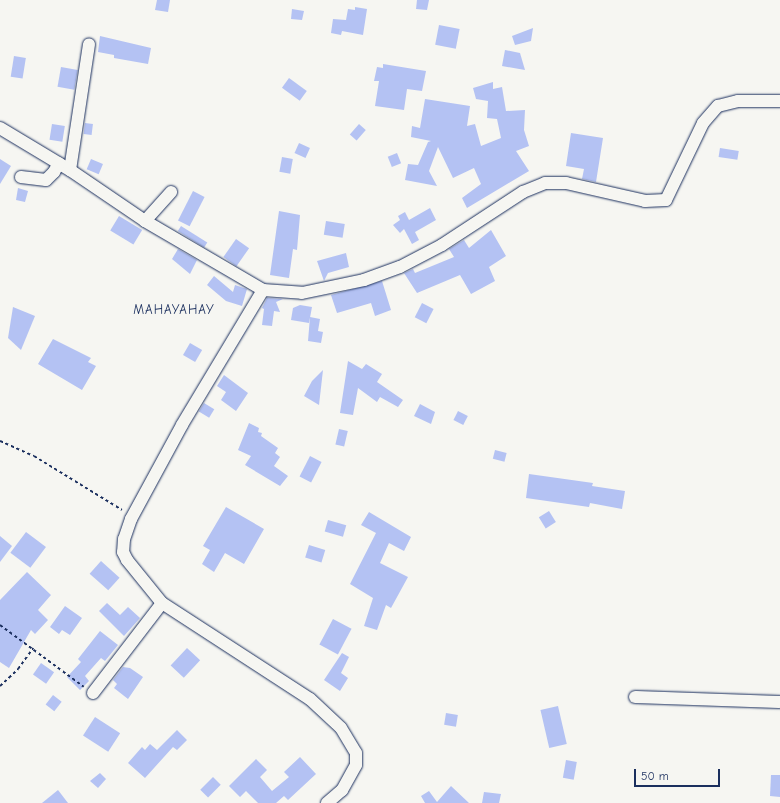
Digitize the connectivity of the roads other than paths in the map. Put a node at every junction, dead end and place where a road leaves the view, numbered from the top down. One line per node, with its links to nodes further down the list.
1 (89, 44): 5 (street)
2 (780, 101): 9 (street)
3 (0, 128): 4 (street)
4 (59, 163): 5 (street); 6 (street)
5 (70, 170): 8 (street)
6 (21, 177)
7 (171, 192): 8 (street)
8 (145, 221): 9 (street)
9 (263, 290): 10 (street)
10 (162, 603): 11 (street); 14 (street)
11 (93, 693)
12 (635, 698): 13 (street)
13 (780, 702)
14 (327, 803)

